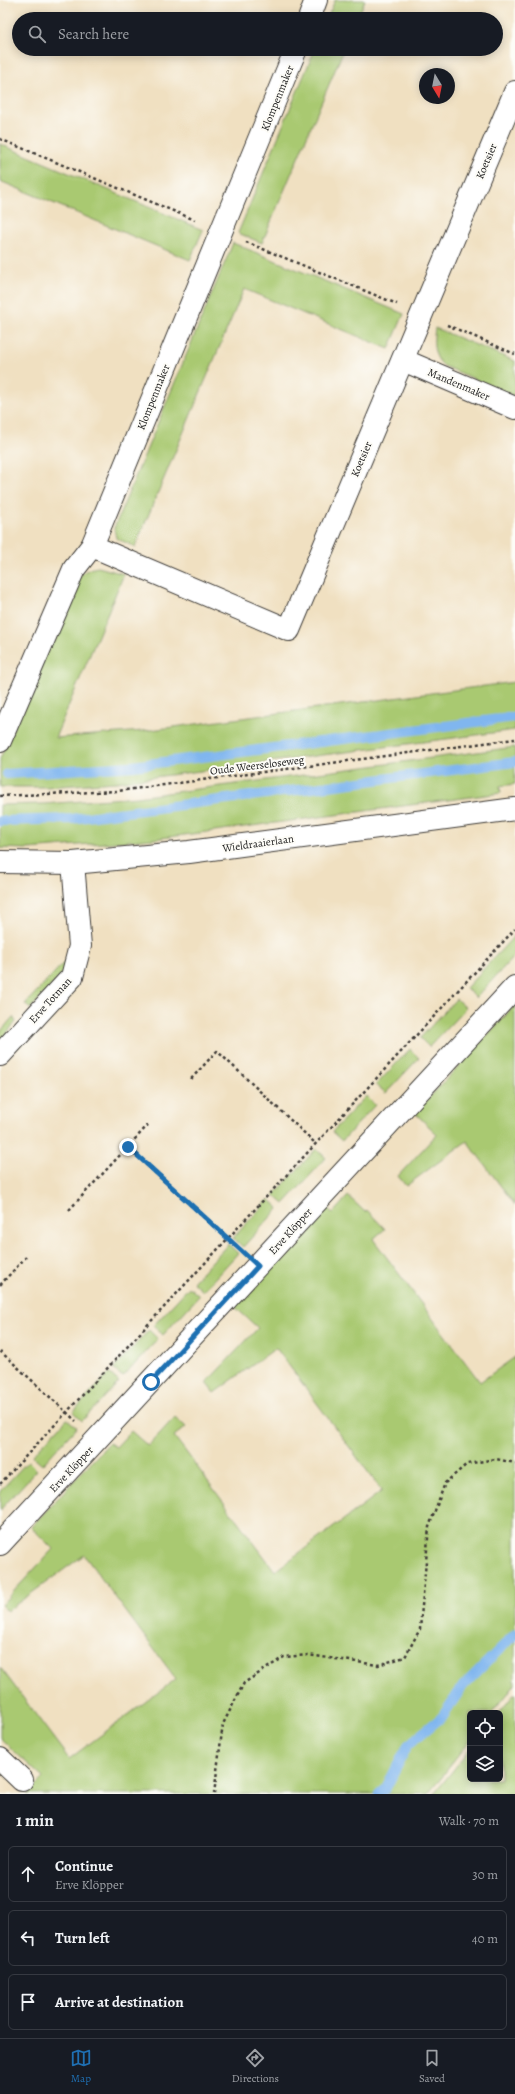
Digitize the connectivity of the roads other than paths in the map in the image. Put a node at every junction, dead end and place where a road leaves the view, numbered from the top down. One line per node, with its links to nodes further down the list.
1 (316, 0): 2 (street)
2 (312, 12)
3 (293, 56): 7 (street, Klompenmaker)
4 (515, 92): 5 (street, Koetsier)
5 (403, 360): 6 (street, Mandenmaker); 7 (street, Koetsier)
6 (515, 408)
7 (92, 546): 8 (street, Klompenmaker)
8 (0, 741)
9 (515, 809): 11 (street, Wieldraaierlaan)
10 (0, 862): 11 (street, Wieldraaierlaan)
11 (73, 863): 13 (street, Erve Totman)
12 (515, 987): 14 (street, Erve Klöpper)
13 (0, 1055)
14 (0, 1544)
15 (0, 1759): 16 (street)
16 (22, 1780)

